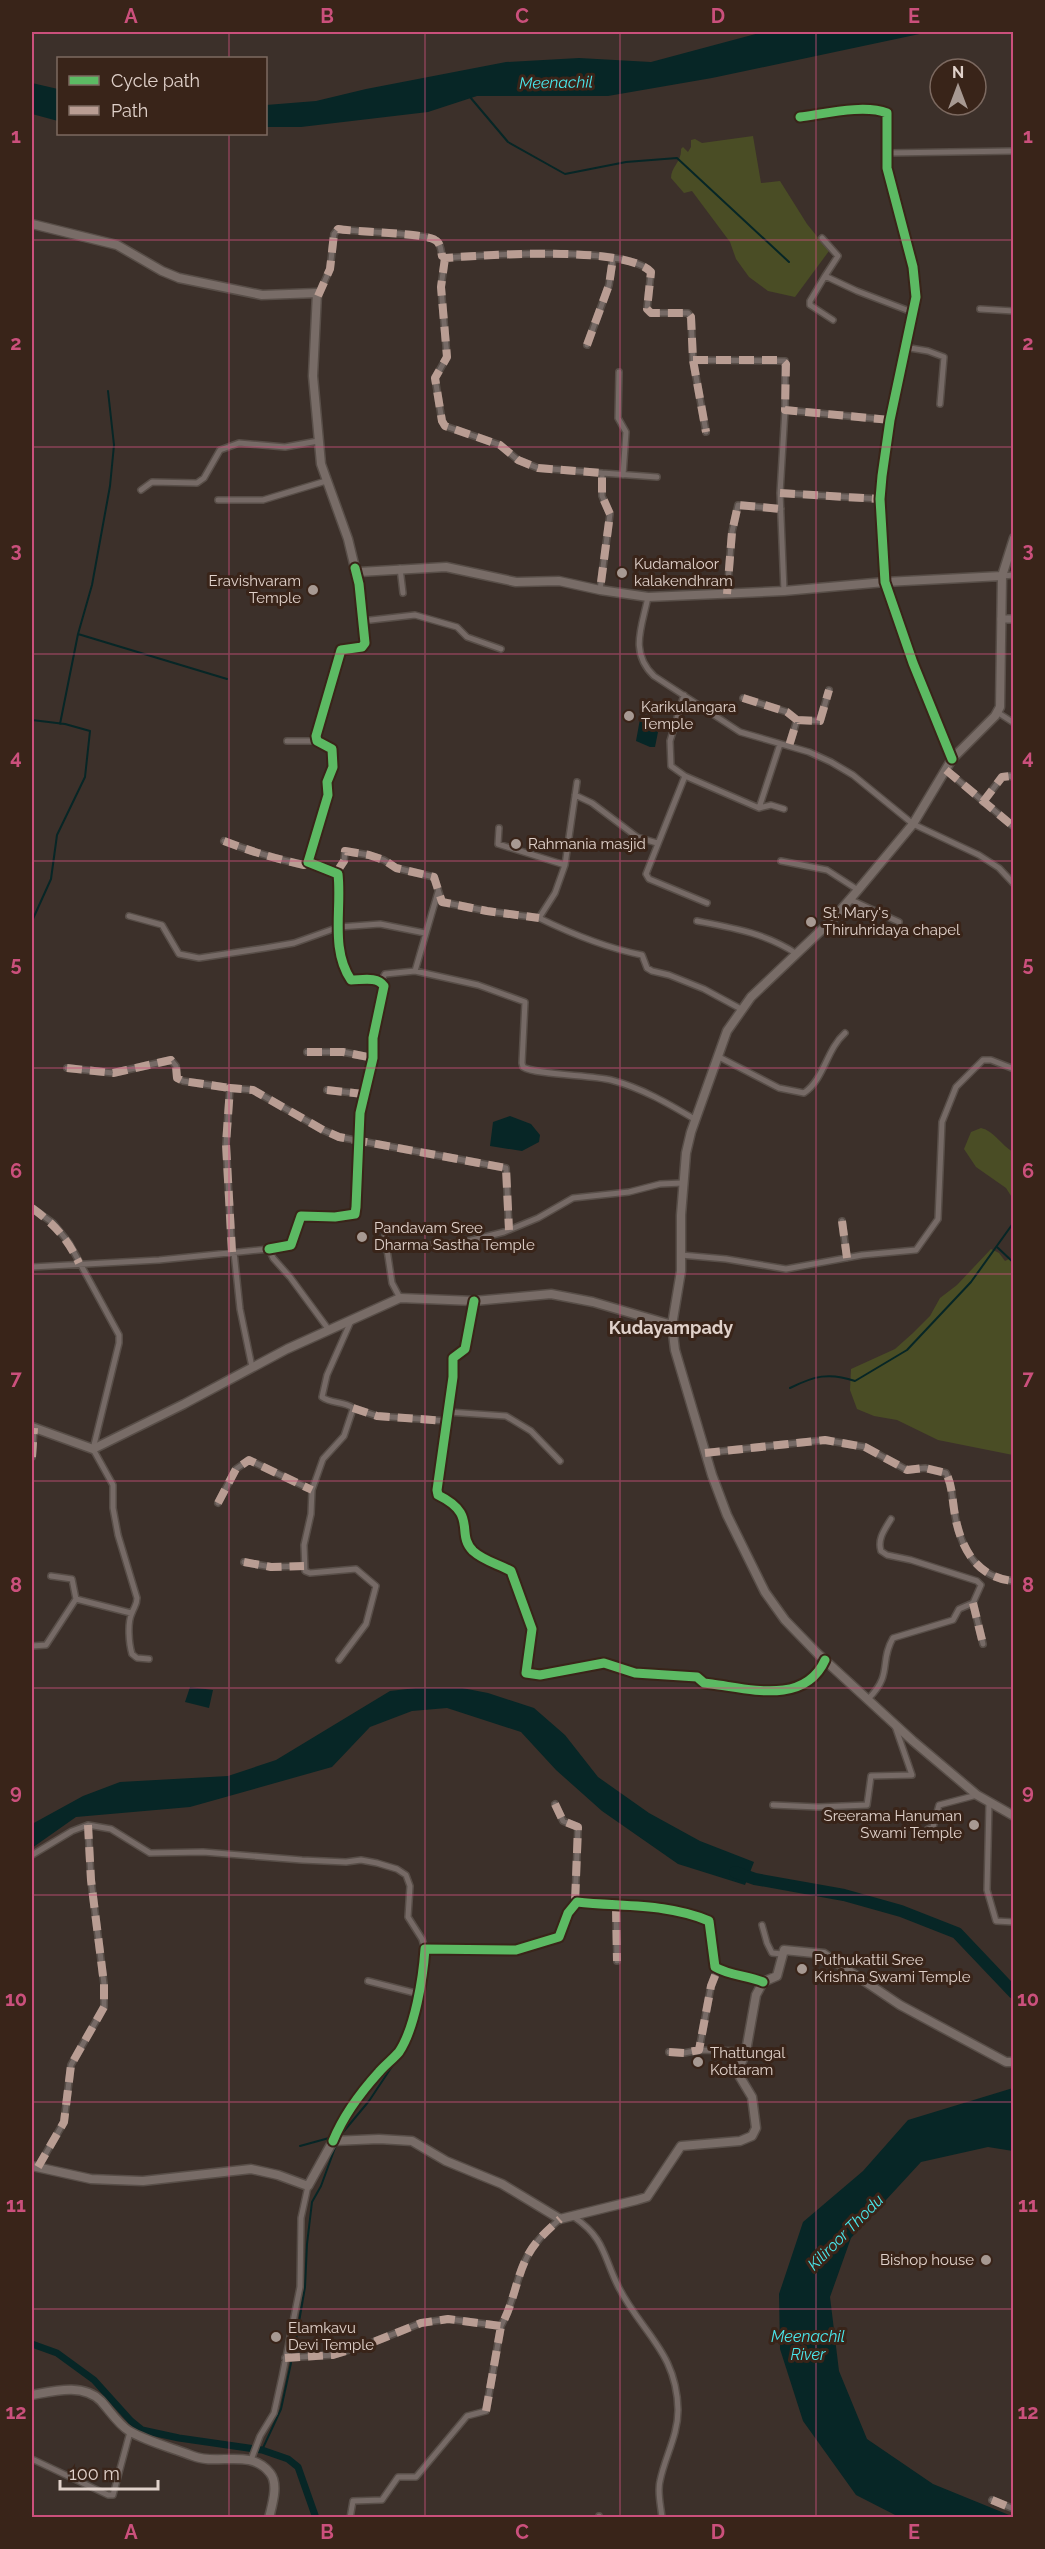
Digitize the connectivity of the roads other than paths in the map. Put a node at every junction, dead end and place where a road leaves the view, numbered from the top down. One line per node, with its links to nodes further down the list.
1 (800, 117): 3 (street)
2 (1014, 151): 3 (street)
3 (887, 153): 12 (street)
4 (32, 224): 9 (main road)
5 (822, 238): 8 (street)
6 (445, 258): 7 (street); 9 (street); 23 (street)
7 (613, 258): 14 (street); 16 (street)
8 (825, 276): 12 (street); 13 (street)
9 (318, 296): 22 (main road)
10 (980, 309): 11 (street)
11 (1014, 311)
12 (912, 312): 15 (street)
13 (833, 320)
14 (587, 345)
15 (904, 348): 18 (street); 20 (street)
16 (693, 360): 19 (street); 21 (street)
17 (619, 372): 24 (street)
18 (940, 404)
19 (785, 410): 20 (street); 28 (street)
20 (890, 420): 29 (street)
21 (706, 432)
22 (318, 441): 26 (main road); 27 (street)
23 (602, 473): 24 (street); 38 (street)
24 (623, 475): 25 (street)
25 (657, 477)
26 (327, 481): 30 (street); 33 (main road)
27 (141, 490)
28 (780, 493): 29 (street); 31 (street)
29 (880, 499): 37 (street)
30 (218, 500)
31 (781, 509): 39 (street); 41 (street)
32 (1014, 538): 36 (main road)
33 (355, 568): 34 (main road); 45 (street)
34 (400, 568): 38 (main road); 40 (street)
35 (1014, 575): 36 (street)
36 (1002, 576): 37 (main road); 43 (main road)
37 (885, 582): 39 (main road); 57 (street)
38 (600, 590): 42 (main road)
39 (784, 591): 41 (main road)
40 (404, 593)
41 (727, 594): 42 (main road)
42 (648, 597): 48 (street)
43 (1001, 619): 44 (street); 50 (main road)
44 (1014, 619)
45 (362, 621): 46 (street); 54 (street)
46 (501, 648)
47 (829, 690): 51 (street)
48 (684, 695): 55 (street); 59 (street)
49 (743, 698): 51 (street)
50 (997, 712): 52 (street); 57 (main road)
51 (797, 720): 56 (street)
52 (1014, 723)
53 (287, 741): 54 (street)
54 (317, 741): 71 (street)
55 (780, 744): 56 (street); 64 (street)
56 (789, 746): 66 (street)
57 (952, 759): 58 (main road)
58 (946, 770): 63 (street); 66 (main road)
59 (685, 776): 64 (street); 70 (street)
60 (1014, 778): 63 (street)
61 (577, 782): 62 (street)
62 (575, 795): 70 (street); 73 (street)
63 (983, 802): 67 (street)
64 (759, 808): 65 (street)
65 (784, 809)
66 (912, 824): 75 (street); 76 (main road)
67 (1014, 827)
68 (499, 828): 73 (street)
69 (224, 841): 71 (street)
70 (657, 843): 79 (street)
71 (308, 861): 74 (street)
72 (781, 861): 76 (street)
73 (565, 864): 81 (street)
74 (336, 873): 77 (street); 84 (street)
75 (1014, 884)
76 (858, 890): 78 (main road)
77 (438, 891): 81 (street); 85 (street)
78 (849, 899): 83 (street); 86 (main road)
79 (707, 903)
80 (129, 916): 84 (street)
81 (539, 918): 89 (street)
82 (697, 921): 86 (street)
83 (899, 922)
84 (339, 927): 85 (street); 88 (street)
85 (425, 933): 87 (street)
86 (797, 954): 89 (main road)
87 (415, 971): 88 (street); 99 (street)
88 (381, 981): 93 (street)
89 (741, 1009): 92 (main road)
90 (845, 1033): 92 (street)
91 (307, 1052): 93 (street)
92 (719, 1057): 99 (main road)
93 (373, 1059): 98 (street)
94 (67, 1068): 96 (street)
95 (1014, 1069): 110 (street)
96 (230, 1088): 100 (street); 108 (street)
97 (327, 1090): 98 (street)
98 (363, 1094): 100 (street)
99 (696, 1120): 101 (main road)
100 (358, 1140): 104 (street); 107 (street)
101 (683, 1183): 104 (street); 109 (main road)
102 (32, 1208): 111 (street)
103 (842, 1221): 110 (street)
104 (509, 1230): 106 (street)
105 (385, 1236): 113 (street)
106 (430, 1245)
107 (269, 1249): 108 (street); 117 (street)
108 (233, 1252): 111 (street); 118 (street)
109 (681, 1255): 110 (street); 116 (main road)
110 (847, 1257)
111 (79, 1263): 112 (street); 123 (street)
112 (32, 1266)
113 (400, 1298): 114 (main road); 115 (main road)
114 (474, 1301): 116 (main road); 120 (street)
115 (351, 1321): 117 (main road); 119 (street)
116 (672, 1325): 124 (main road)
117 (328, 1330): 118 (main road)
118 (252, 1367): 123 (main road)
119 (353, 1408): 121 (street); 127 (street)
120 (448, 1412): 121 (street); 126 (street)
121 (447, 1421): 143 (street)
122 (33, 1427): 123 (main road); 125 (street)
123 (93, 1449): 138 (street)
124 (705, 1453): 133 (street); 143 (main road)
125 (32, 1457)
126 (560, 1461)
127 (312, 1490): 128 (street); 131 (street)
128 (218, 1503)
129 (891, 1519): 135 (street)
130 (244, 1562): 131 (street)
131 (304, 1566): 142 (street)
132 (51, 1576): 136 (street)
133 (990, 1576): 134 (street); 135 (street)
134 (1014, 1581)
135 (981, 1585): 137 (street)
136 (76, 1599): 138 (street); 140 (street)
137 (973, 1604): 139 (street); 144 (street)
138 (131, 1614): 141 (street)
139 (984, 1644)
140 (32, 1646)
141 (149, 1659)
142 (339, 1660)
143 (825, 1660): 144 (main road)
144 (868, 1698): 145 (main road)
145 (895, 1724): 146 (main road); 149 (street)
146 (977, 1795): 147 (main road); 152 (street)
147 (989, 1803): 150 (main road); 156 (street)
148 (555, 1804): 154 (street)
149 (773, 1805)
150 (1014, 1816)
151 (88, 1825): 153 (street); 158 (street); 170 (street)
152 (928, 1829)
153 (32, 1855)
154 (575, 1903): 155 (street); 158 (street)
155 (616, 1906): 160 (street); 161 (street)
156 (1014, 1922)
157 (762, 1925): 159 (street)
158 (425, 1949): 164 (street)
159 (782, 1954): 163 (main road); 168 (main road)
160 (617, 1962)
161 (718, 1968): 163 (street); 165 (street)
162 (368, 1981): 164 (street)
163 (763, 1982): 166 (main road)
164 (419, 1994): 169 (street)
165 (699, 2050): 166 (street); 167 (street)
166 (746, 2051): 172 (main road)
167 (669, 2052)
168 (1014, 2062)
169 (336, 2139): 171 (main road); 173 (main road)
170 (35, 2166): 171 (main road)
171 (308, 2186): 175 (street)
172 (574, 2217): 173 (main road); 184 (street)
173 (560, 2219): 174 (street)
174 (501, 2326): 175 (street); 183 (street)
175 (285, 2358): 178 (street)
176 (32, 2395): 177 (main road)
177 (130, 2432): 178 (main road); 179 (street)
178 (252, 2457): 182 (main road)
179 (32, 2459)
180 (992, 2500): 181 (street)
181 (1014, 2510)
182 (269, 2517)
183 (350, 2517)
184 (662, 2517)

